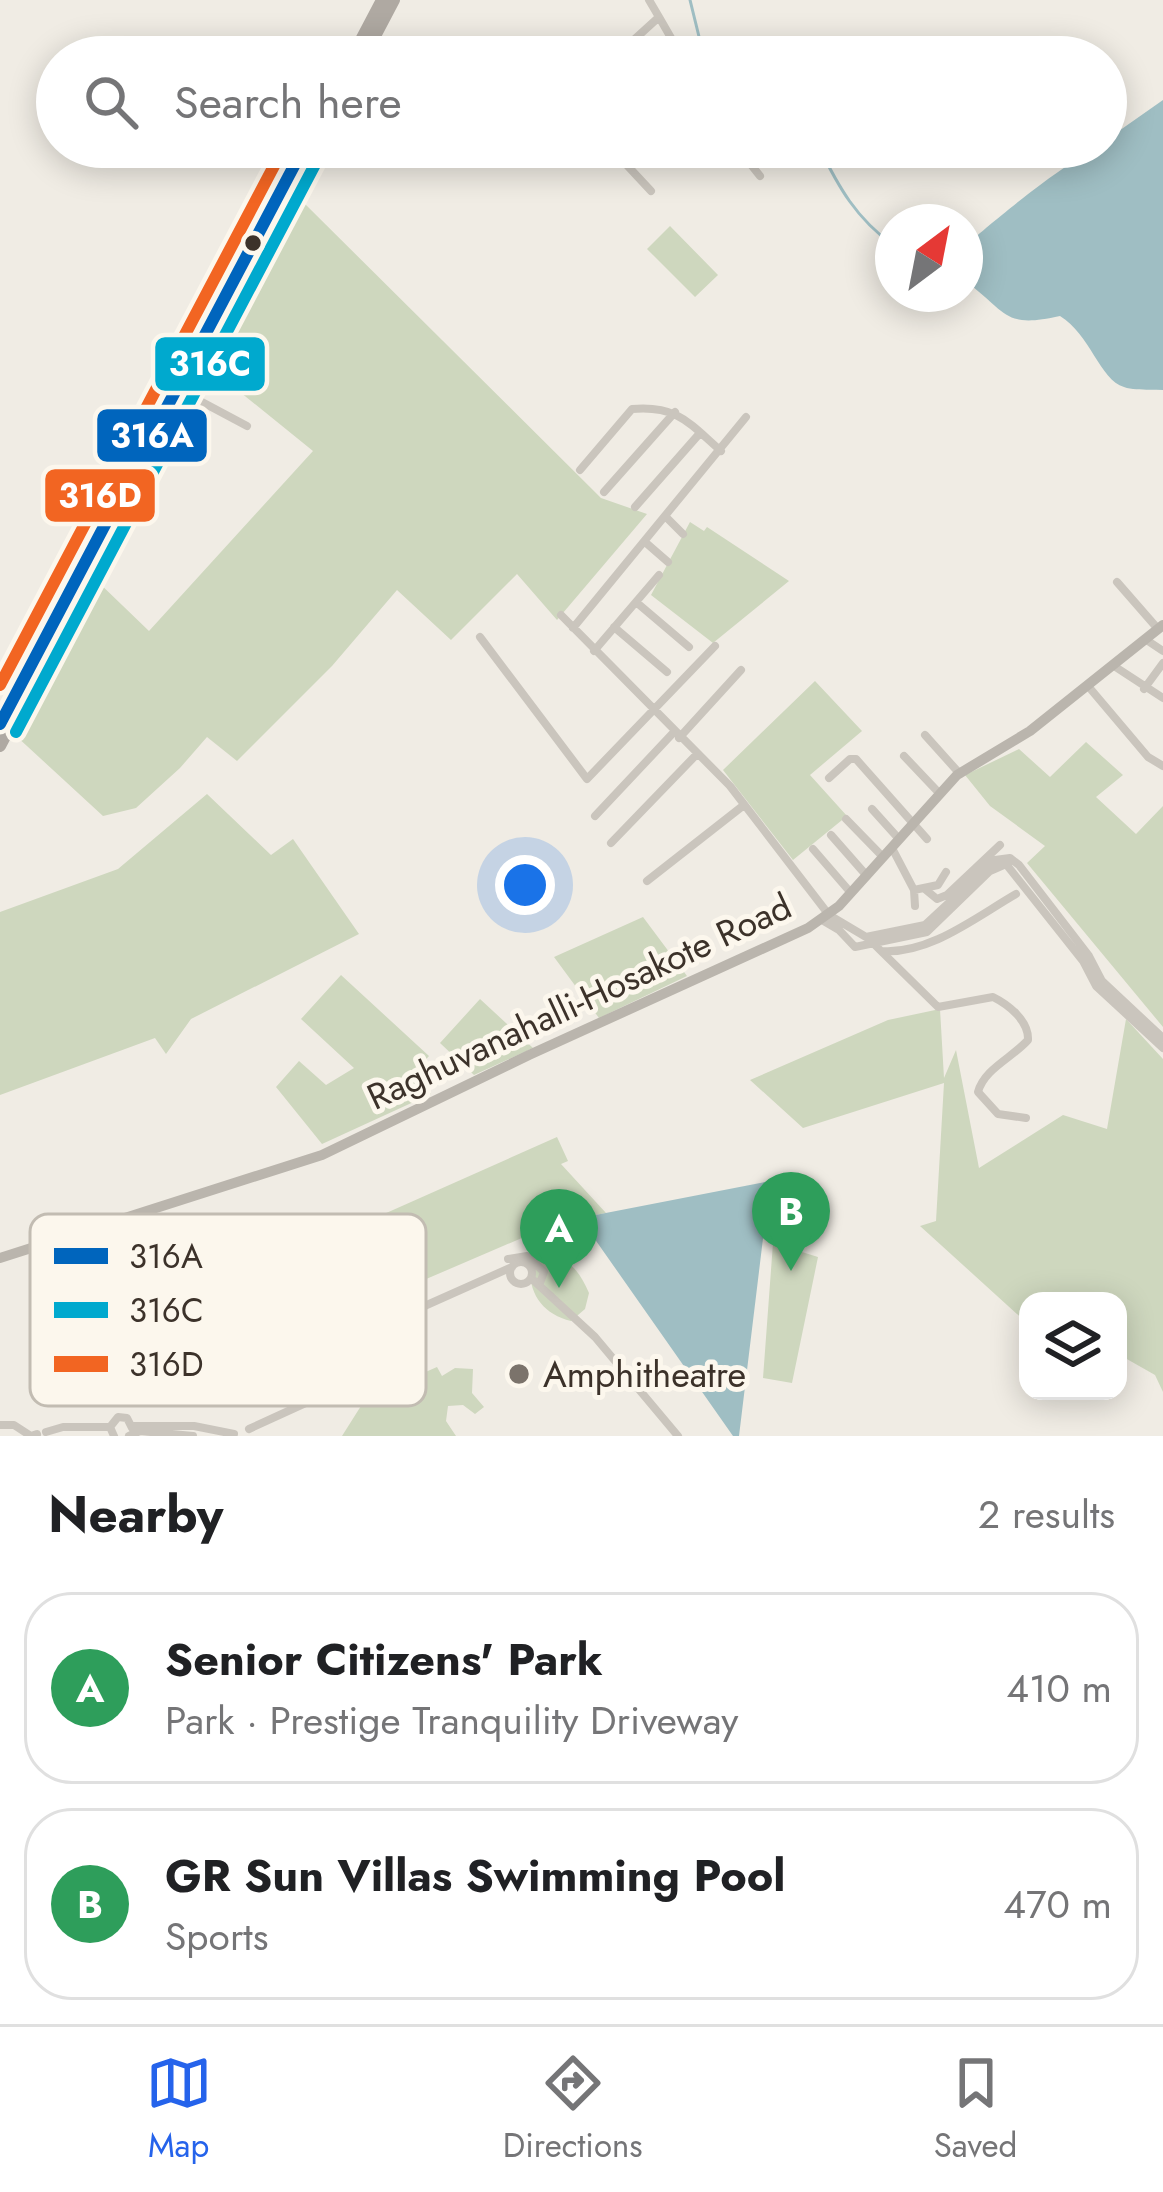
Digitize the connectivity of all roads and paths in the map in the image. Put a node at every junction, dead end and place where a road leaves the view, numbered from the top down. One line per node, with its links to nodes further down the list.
1 (382, 0): 5 (main road)
2 (394, 0): 6 (main road)
3 (649, 0): 4 (street)
4 (659, 17): 7 (street); 8 (street)
5 (363, 36)
6 (375, 36)
7 (638, 36)
8 (670, 36)
9 (294, 168): 15 (main road)
10 (304, 168): 15 (main road)
11 (629, 168): 14 (street)
12 (754, 168): 13 (street)
13 (760, 176)
14 (650, 191)
15 (194, 368): 16 (main road); 50 (main road)
16 (185, 393): 19 (street); 53 (main road)
17 (675, 412): 20 (street); 22 (street); 23 (street)
18 (746, 417): 21 (street)
19 (247, 426)
20 (700, 433): 21 (street); 24 (street)
21 (722, 451): 25 (street)
22 (580, 470)
23 (604, 492)
24 (635, 507)
25 (665, 518): 26 (street); 27 (street)
26 (683, 534)
27 (645, 542): 28 (street); 35 (street)
28 (668, 562)
29 (659, 575): 31 (street)
30 (1117, 582): 34 (street)
31 (636, 602): 33 (street); 39 (street)
32 (561, 615): 35 (street)
33 (614, 627): 40 (street); 45 (street)
34 (1161, 627): 37 (main road, Raghuvanahalli-Hosakote Road)
35 (573, 628): 40 (street)
36 (480, 637): 49 (street)
37 (1145, 639): 41 (street); 43 (main road, Raghuvanahalli-Hosakote Road)
38 (715, 646): 49 (street)
39 (689, 647)
40 (594, 651): 49 (street)
41 (1163, 651)
42 (1163, 663): 47 (street)
43 (1114, 666): 46 (main road, Raghuvanahalli-Hosakote Road); 47 (street)
44 (741, 670): 51 (street)
45 (668, 671)
46 (1088, 686): 56 (street); 57 (main road, Raghuvanahalli-Hosakote Road)
47 (1144, 689): 48 (street)
48 (1163, 698)
49 (653, 712): 51 (street)
50 (0, 724)
51 (676, 735): 54 (street); 62 (street)
52 (925, 735): 57 (street)
53 (0, 746)
54 (697, 754): 60 (street); 67 (street)
55 (904, 756): 59 (street)
56 (1163, 766)
57 (960, 774): 59 (main road, Raghuvanahalli-Hosakote Road)
58 (829, 778): 64 (street)
59 (940, 794): 64 (main road, Raghuvanahalli-Hosakote Road)
60 (745, 805): 73 (street); 79 (street)
61 (872, 809): 69 (street)
62 (595, 816)
63 (846, 819): 69 (street)
64 (914, 821): 66 (street); 69 (main road, Raghuvanahalli-Hosakote Road)
65 (831, 835): 72 (street)
66 (927, 839)
67 (611, 843)
68 (1000, 845): 75 (street)
69 (891, 848): 72 (main road, Raghuvanahalli-Hosakote Road); 74 (street)
70 (813, 849): 76 (street)
71 (946, 872): 75 (street)
72 (867, 876): 76 (main road, Raghuvanahalli-Hosakote Road)
73 (647, 881)
74 (914, 890): 75 (street); 78 (street)
75 (926, 890)
76 (851, 893): 79 (main road, Raghuvanahalli-Hosakote Road)
77 (1016, 894): 81 (street)
78 (915, 906)
79 (825, 917): 80 (street); 86 (main road, Raghuvanahalli-Hosakote Road)
80 (870, 940): 81 (street); 82 (street)
81 (881, 951): 85 (street)
82 (1086, 958): 83 (street); 84 (street)
83 (1163, 1038)
84 (1163, 1048)
85 (1026, 1118)
86 (138, 1214)
87 (30, 1248): 88 (main road, Raghuvanahalli-Hosakote Road)
88 (0, 1258)
89 (426, 1303): 98 (street)
90 (304, 1406): 94 (street)
91 (0, 1425): 95 (street)
92 (112, 1432): 93 (street); 95 (street)
93 (130, 1432): 96 (street); 97 (street)
94 (251, 1432): 96 (street)
95 (36, 1434)
96 (234, 1435)
97 (193, 1436)
98 (678, 1436)

